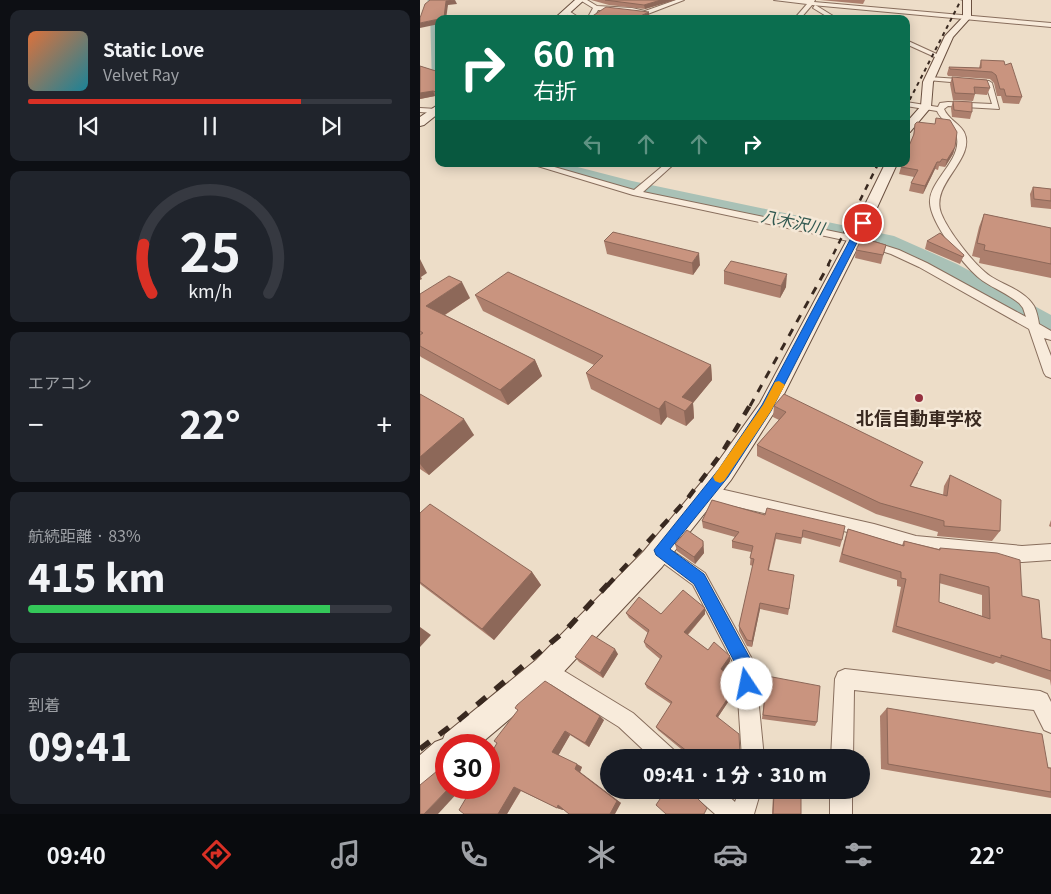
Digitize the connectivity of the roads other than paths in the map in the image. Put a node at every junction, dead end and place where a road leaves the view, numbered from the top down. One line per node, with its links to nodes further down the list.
1 (581, 0): 6 (street); 7 (street)
2 (681, 0): 6 (street)
3 (777, 0): 5 (street)
4 (968, 0): 13 (street)
5 (811, 3): 11 (street); 12 (street); 13 (street)
6 (596, 8): 10 (street)
7 (567, 12): 8 (street); 9 (street)
8 (563, 15)
9 (572, 15)
10 (592, 15)
11 (800, 15)
12 (830, 15)
13 (967, 18): 14 (street); 16 (street)
14 (1051, 25)
15 (910, 44): 16 (street)
16 (939, 57): 17 (street)
17 (929, 79): 19 (street); 20 (street)
18 (910, 105): 19 (street)
19 (926, 107): 20 (street); 25 (street)
20 (940, 109): 31 (street)
21 (420, 110): 22 (street)
22 (435, 111)
23 (435, 112): 24 (street)
24 (420, 123)
25 (910, 125)
26 (547, 167): 29 (street)
27 (667, 167): 29 (street)
28 (890, 167): 30 (street)
29 (640, 190): 30 (street)
30 (859, 231): 31 (street); 34 (street)
31 (1034, 326): 32 (street); 33 (street)
32 (1051, 336)
33 (1051, 373)
34 (708, 493): 35 (street); 36 (street)
35 (660, 550): 37 (street); 41 (street)
36 (1051, 552)
37 (546, 670): 39 (street); 40 (street)
38 (1051, 723): 42 (street)
39 (469, 734)
40 (658, 749)
41 (752, 749)
42 (842, 749)
43 (435, 762): 44 (street)
44 (420, 775)
45 (715, 799): 48 (street)
46 (747, 799): 49 (street)
47 (842, 799): 50 (street)
48 (732, 814)
49 (743, 814)
50 (841, 814)

